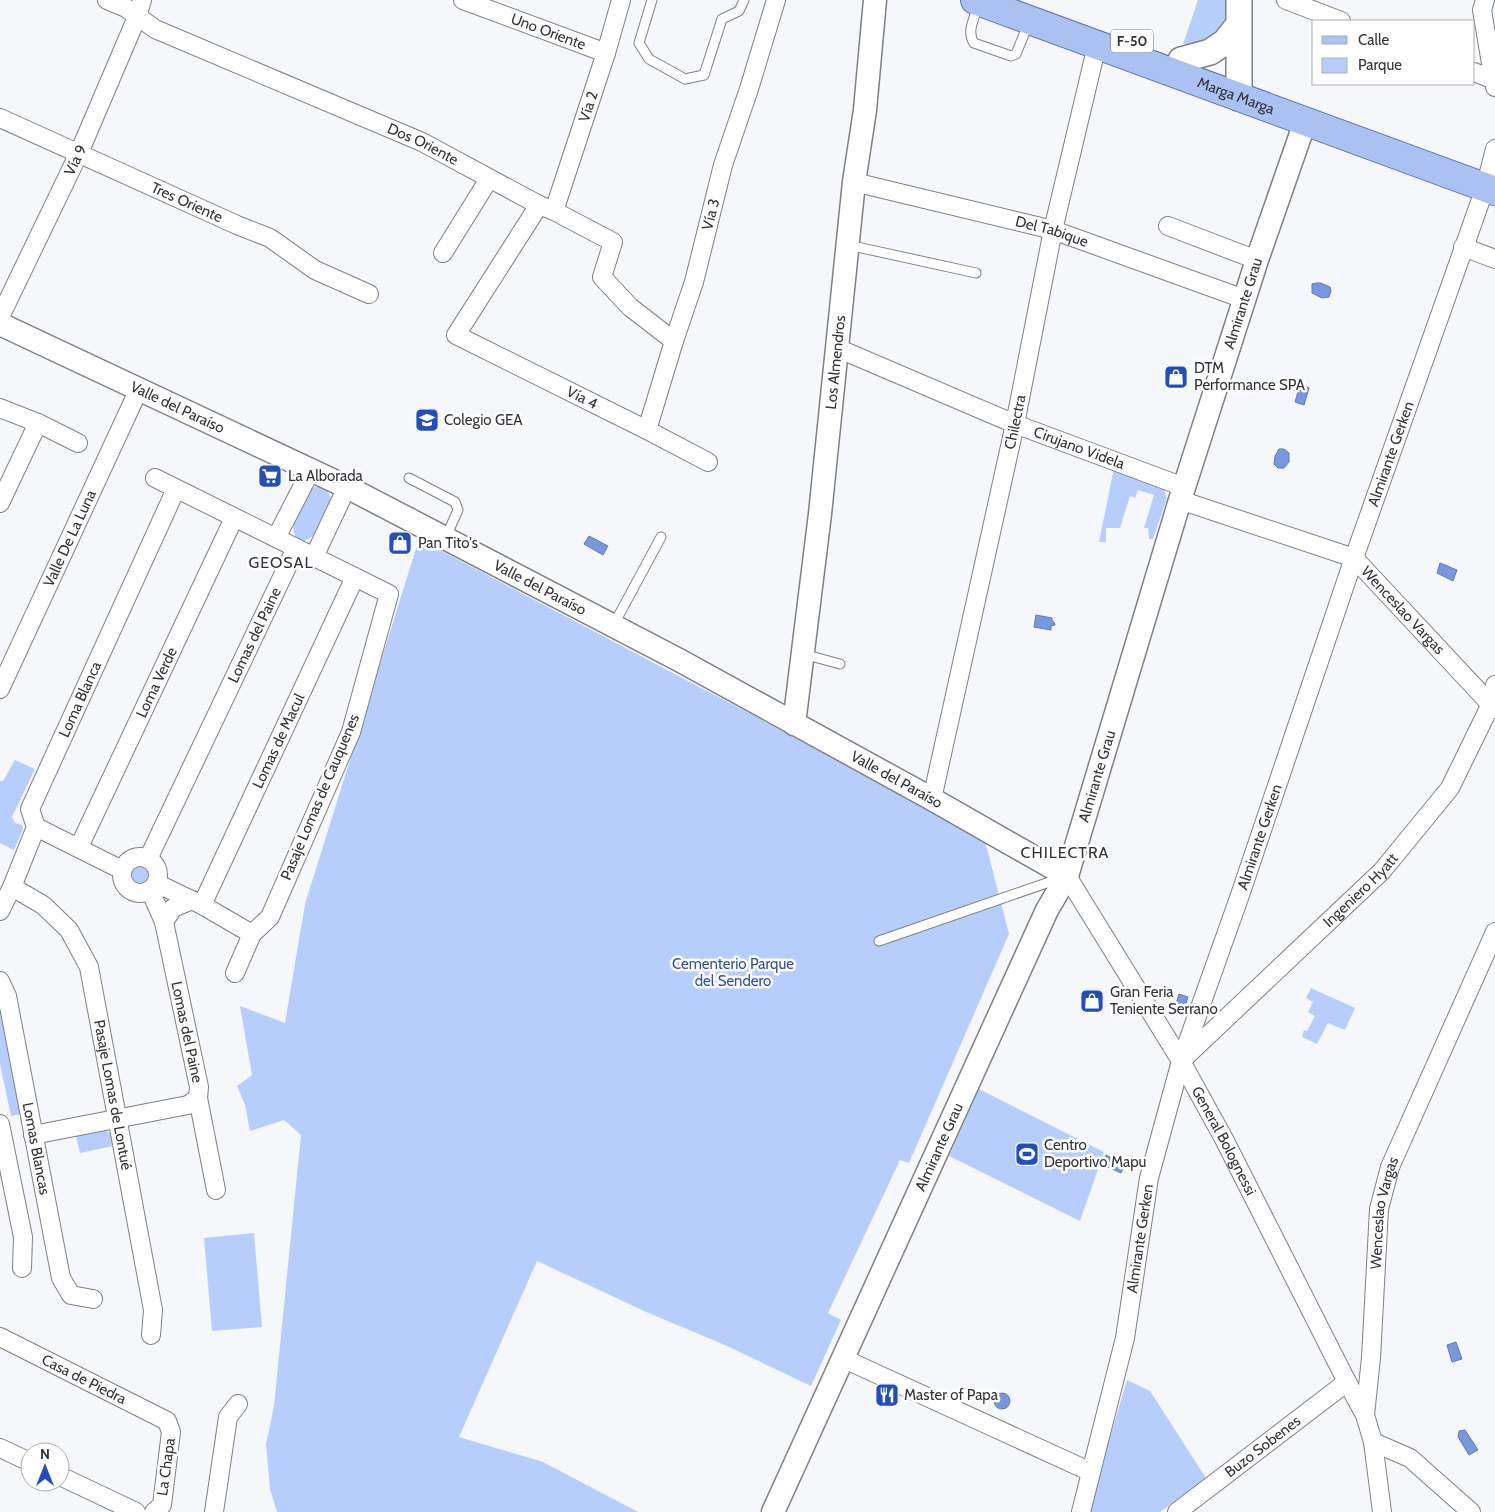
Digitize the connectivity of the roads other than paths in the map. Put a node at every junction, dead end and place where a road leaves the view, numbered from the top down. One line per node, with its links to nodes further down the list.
1 (106, 0): 12 (street, Dos Oriente)
2 (462, 0): 17 (street, Uno Oriente)
3 (621, 0): 17 (street, Vía 2)
4 (652, 0): 5 (lane)
5 (744, 0)
6 (776, 0): 45 (street, Vía 3)
7 (875, 0): 29 (street, Los Almendros)
8 (1239, 0): 15 (main road)
9 (1286, 0): 14 (street)
10 (1485, 0): 20 (street)
11 (977, 1): 13 (main road, Marga Marga / F-50); 13 (lane)
12 (140, 8): 27 (street, Vía 9); 28 (street, Dos Oriente)
13 (1027, 10): 16 (main road, Marga Marga / F-50); 18 (main road, Marga Marga / F-50)
14 (1338, 20)
15 (1239, 24): 18 (main road); 21 (main road)
16 (1097, 45): 21 (main road, Marga Marga / F-50); 33 (street, Chilectra)
17 (606, 53): 31 (street, Vía 2)
18 (1181, 60): 21 (main road, Marga Marga / F-50)
19 (1475, 73): 20 (street)
20 (1495, 84)
21 (1240, 90): 22 (main road, Marga Marga / F-50); 24 (main road, Marga Marga / F-50)
22 (1286, 99): 24 (street); 25 (main road, Marga Marga / F-50)
23 (0, 118): 27 (street, Tres Oriente)
24 (1305, 122): 25 (street); 30 (main road, Marga Marga / F-50); 38 (street, Almirante Grau)
25 (1346, 123): 30 (main road, Marga Marga / F-50)
26 (1495, 148): 30 (street, Almirante Gerken)
27 (79, 153): 40 (street, Tres Oriente); 42 (street, Vía 9)
28 (489, 179): 31 (street, Dos Oriente); 36 (street)
29 (854, 182): 33 (street, Del Tabique); 34 (street, Los Almendros)
30 (1490, 190): 35 (street, Almirante Gerken)
31 (546, 208): 44 (street, Vía 2); 45 (street, Dos Oriente)
32 (1168, 226): 38 (street)
33 (1053, 230): 41 (street, Del Tabique); 50 (street, Chilectra)
34 (848, 245): 39 (lane); 46 (street, Los Almendros)
35 (1463, 248): 37 (street); 67 (street, Almirante Gerken)
36 (443, 253)
37 (1495, 259)
38 (1257, 260): 41 (street, Almirante Grau)
39 (976, 273)
40 (369, 294)
41 (1244, 299): 59 (street, Almirante Grau)
42 (0, 317)
43 (0, 324): 47 (street, Valle del Paraíso)
44 (456, 336): 51 (street, Vía 4)
45 (674, 340): 51 (street, Vía 3)
46 (837, 348): 50 (street, Cirujano Videla); 70 (street, Los Almendros)
47 (139, 389): 54 (street, Valle del Paraíso); 73 (street, Valle De La Luna)
48 (0, 408): 49 (street)
49 (38, 423): 52 (street); 60 (street)
50 (1015, 424): 59 (street, Cirujano Videla); 76 (street, Chilectra)
51 (647, 430): 53 (street, Vía 4)
52 (78, 443)
53 (708, 462)
54 (311, 470): 57 (street, Valle del Paraíso); 63 (street)
55 (155, 478): 58 (street)
56 (409, 478): 64 (lane)
57 (347, 487): 64 (street, Valle del Paraíso); 66 (street)
58 (176, 489): 61 (street); 77 (street, Loma Blanca)
59 (1182, 493): 67 (street, Wenceslao Vargas); 81 (street, Almirante Grau)
60 (0, 503)
61 (234, 518): 63 (street); 78 (street, Loma Verde)
62 (661, 536): 69 (lane)
63 (276, 538): 65 (street)
64 (445, 538): 69 (street, Valle del Paraíso)
65 (296, 548): 66 (street); 79 (street, Lomas del Paine)
66 (314, 557): 68 (street)
67 (1354, 558): 74 (street, Wenceslao Vargas); 92 (street, Almirante Gerken)
68 (355, 577): 84 (street, Lomas de Macul); 88 (street, Pasaje Lomas de Cauquenes)
69 (613, 626): 75 (street, Valle del Paraíso)
70 (803, 654): 71 (lane); 75 (street, Los Almendros)
71 (840, 664)
72 (1495, 685): 74 (street, Ingeniero Hyatt)
73 (0, 689)
74 (1493, 706): 92 (street, Ingeniero Hyatt)
75 (794, 724): 76 (street, Valle del Paraíso)
76 (932, 799): 81 (street, Valle del Paraíso)
77 (36, 827): 78 (street); 82 (street)
78 (79, 847): 80 (street)
79 (148, 859): 80 (street); 83 (street)
80 (122, 870): 83 (street)
81 (1068, 876): 89 (lane); 92 (street, General Bolognessi); 102 (street, Almirante Grau)
82 (12, 887): 85 (street); 94 (street, Pasaje Lomas de Lontué)
83 (153, 887): 84 (street); 86 (street, Lomas del Paine)
84 (197, 902): 86 (street); 88 (street)
85 (0, 912)
86 (164, 922): 93 (street, Lomas del Paine)
87 (1495, 932): 105 (street, Wenceslao Vargas)
88 (252, 934): 90 (street)
89 (879, 941)
90 (235, 973)
91 (0, 981): 95 (street, Lomas Blancas)
92 (1181, 1061): 103 (street, General Bolognessi); 110 (street, Almirante Gerken)
93 (198, 1098): 94 (street, Lomas del Paine); 97 (street)
94 (116, 1118): 95 (street, Lomas del Paine); 100 (street, Pasaje Lomas de Lontué)
95 (33, 1134): 99 (street, Lomas Blancas)
96 (1, 1135): 98 (street)
97 (216, 1190)
98 (22, 1268)
99 (93, 1299)
100 (151, 1334)
101 (0, 1337): 106 (street, Casa de Piedra)
102 (842, 1358): 110 (street); 115 (street, Almirante Grau)
103 (1347, 1382): 105 (street, General Bolognessi); 117 (street, Buzo Sobenes)
104 (238, 1404): 114 (street)
105 (1365, 1415): 107 (street, Wenceslao Vargas)
106 (167, 1421): 113 (street, La Chapa)
107 (1373, 1442): 118 (street, Wenceslao Vargas); 119 (street)
108 (0, 1448): 109 (street)
109 (20, 1457)
110 (1091, 1472): 116 (street, Almirante Gerken)
111 (70, 1481): 112 (street)
112 (136, 1512)
113 (154, 1512)
114 (214, 1512)
115 (773, 1512)
116 (1081, 1512)
117 (1177, 1512)
118 (1382, 1512)
119 (1471, 1512)

